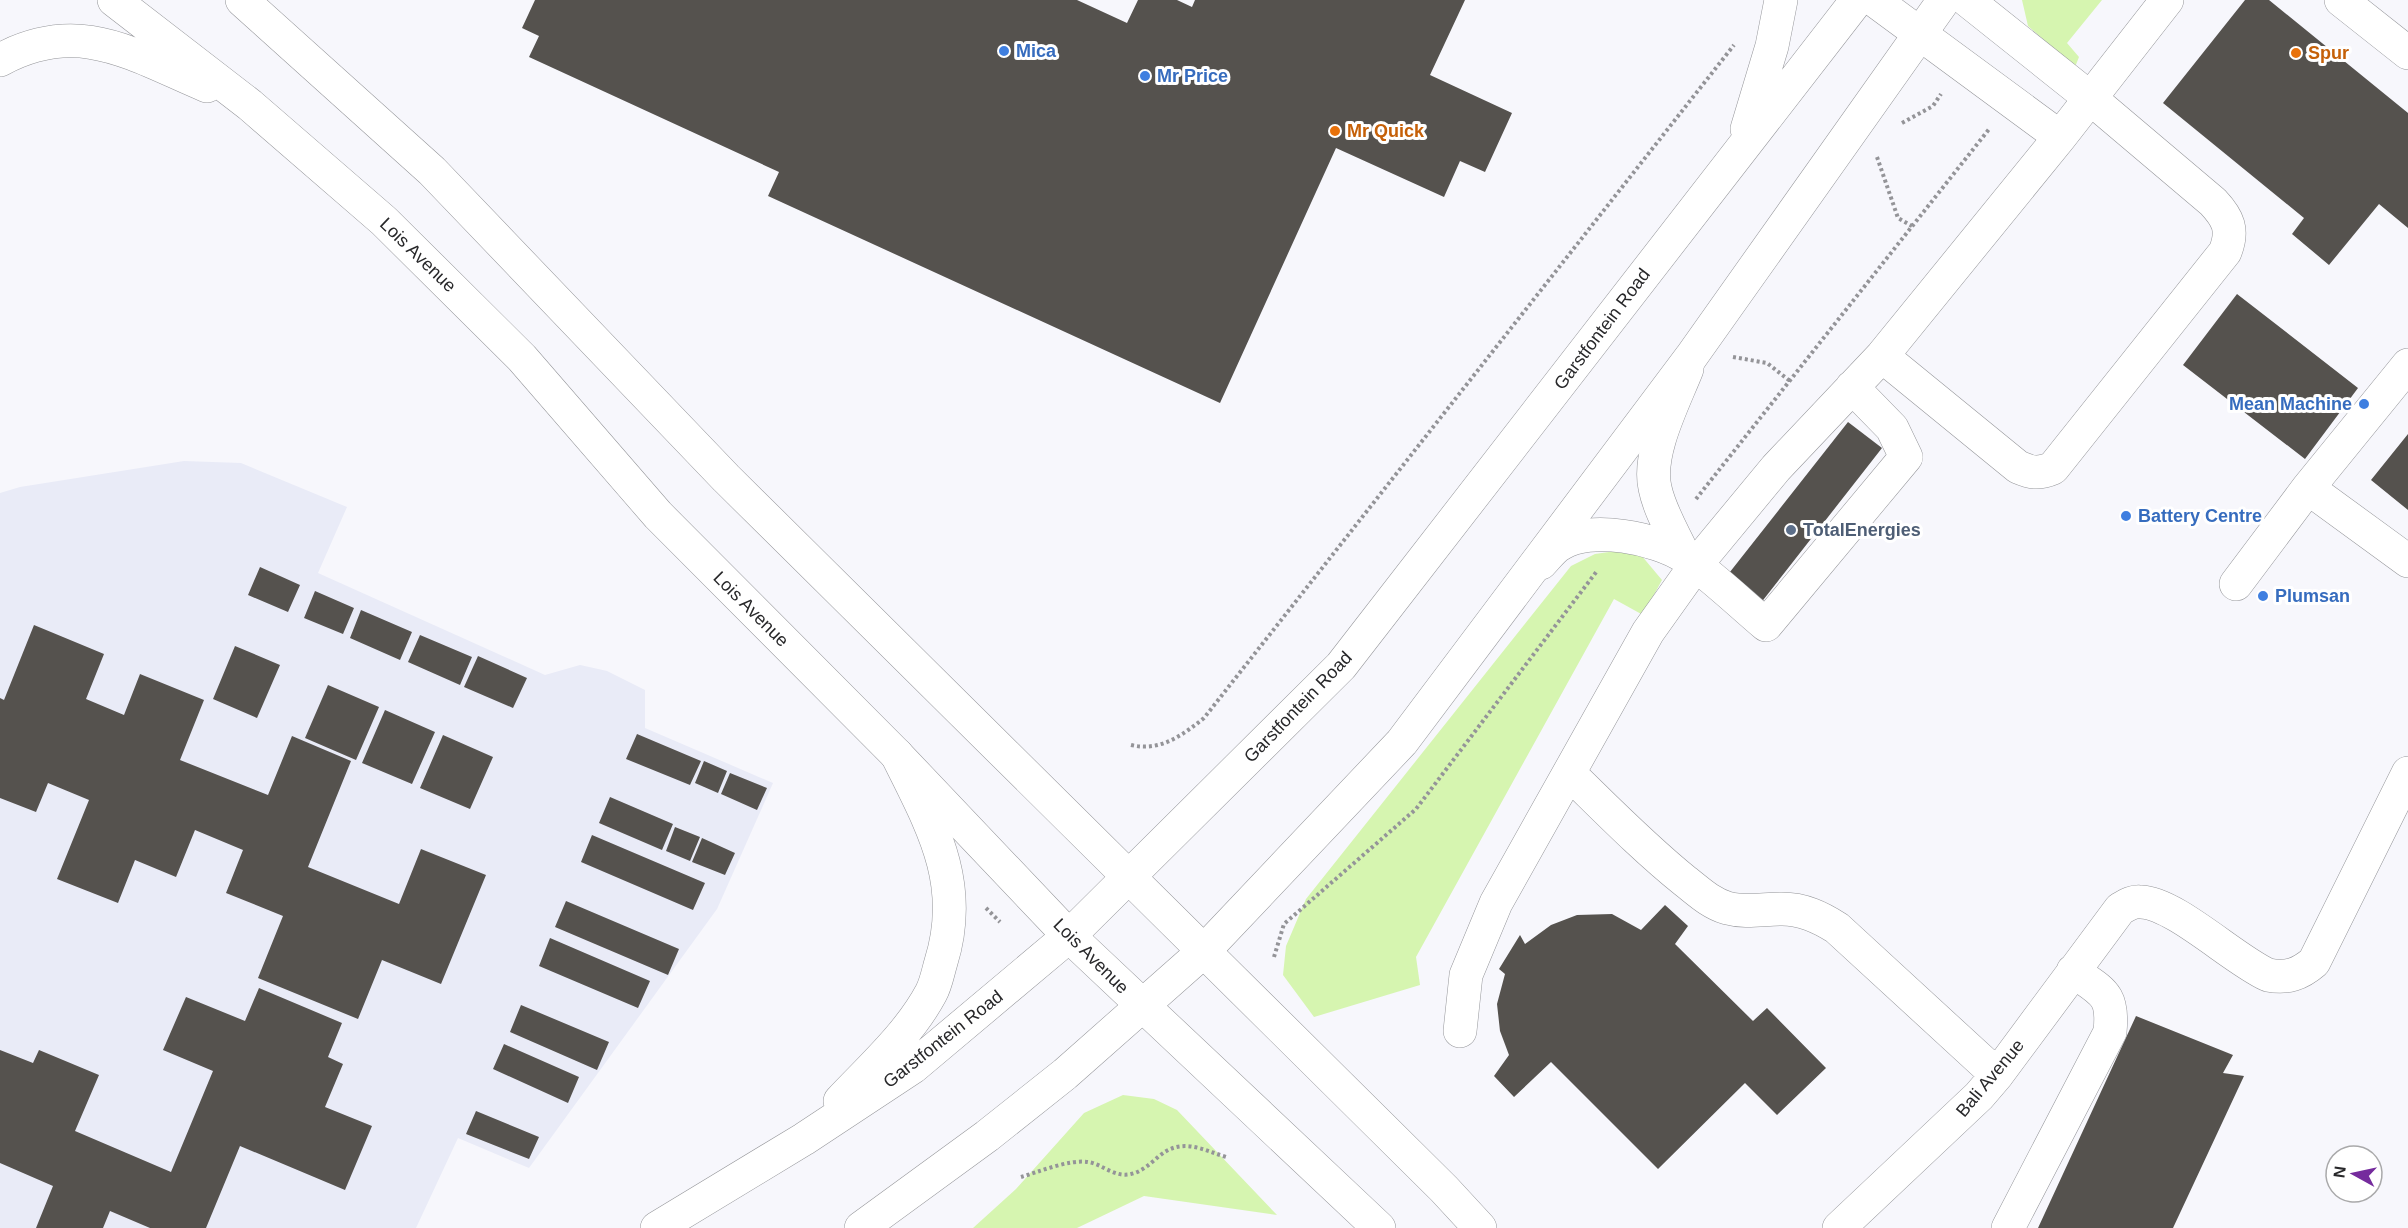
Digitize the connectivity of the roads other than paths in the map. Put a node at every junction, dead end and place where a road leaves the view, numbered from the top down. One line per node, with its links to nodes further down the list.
1 (114, 0): 14 (main road, Lois Avenue)
2 (242, 0): 29 (main road)
3 (1781, 0): 16 (main road)
4 (1857, 0): 16 (main road, Garstfontein Road)
5 (1874, 0): 10 (main road)
6 (1944, 0): 10 (main road)
7 (1967, 0): 13 (main road)
8 (2167, 0): 13 (main road)
9 (2341, 0): 11 (main road)
10 (1918, 34): 15 (main road); 18 (main road)
11 (2408, 53)
12 (0, 60): 14 (main road)
13 (2090, 98): 15 (main road); 17 (main road)
14 (250, 105): 26 (main road, Lois Avenue)
15 (2060, 137): 17 (main road)
16 (1743, 146): 29 (main road, Garstfontein Road)
17 (1882, 356): 20 (main road)
18 (1691, 357): 22 (main road); 25 (main road)
19 (2408, 365): 21 (main road)
20 (1852, 387): 22 (main road); 22 (main road)
21 (2308, 488): 23 (main road); 24 (main road)
22 (1689, 561): 25 (main road); 28 (main road)
23 (2408, 561)
24 (2236, 584)
25 (1518, 586): 31 (main road)
26 (897, 755): 30 (main road, Lois Avenue); 36 (main road)
27 (2408, 773): 32 (main road, Bali Avenue)
28 (1570, 774): 34 (main road); 35 (main road)
29 (1128, 877): 30 (main road, Garstfontein Road); 31 (main road)
30 (1069, 936): 33 (main road, Lois Avenue); 36 (main road, Garstfontein Road)
31 (1203, 952): 33 (main road); 40 (main road)
32 (2073, 971): 35 (main road, Bali Avenue); 42 (main road)
33 (1142, 1006): 38 (main road); 39 (main road, Lois Avenue)
34 (1460, 1030)
35 (1997, 1075): 41 (main road, Bali Avenue)
36 (804, 1139): 37 (main road, Garstfontein Road)
37 (657, 1228)
38 (861, 1228)
39 (1379, 1228)
40 (1480, 1228)
41 (1839, 1228)
42 (2008, 1228)

